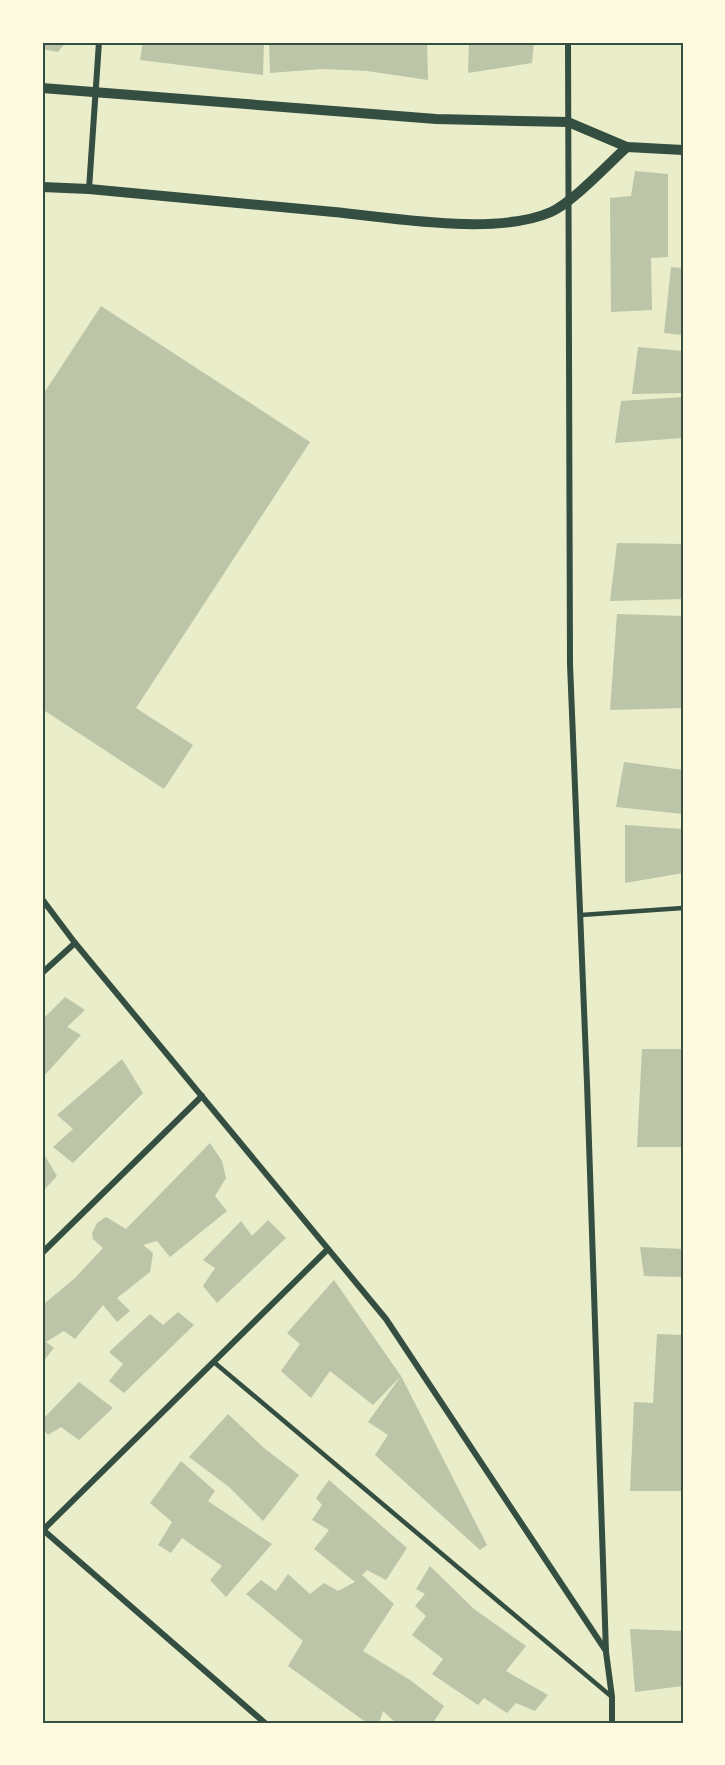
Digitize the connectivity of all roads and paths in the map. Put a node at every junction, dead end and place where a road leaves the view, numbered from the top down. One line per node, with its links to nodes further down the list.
1 (99, 42): 4 (street)
2 (568, 42): 5 (street)
3 (42, 88): 4 (street)
4 (95, 94): 5 (street); 9 (street)
5 (568, 122): 6 (street); 10 (street)
6 (627, 147): 7 (street); 10 (street)
7 (683, 150)
8 (42, 187): 9 (street)
9 (89, 189): 10 (street)
10 (568, 201): 13 (street)
11 (42, 899): 14 (street)
12 (683, 908): 13 (lane)
13 (580, 915): 21 (street)
14 (75, 942): 15 (street); 16 (street)
15 (42, 973)
16 (202, 1096): 17 (street); 18 (street)
17 (328, 1249): 19 (street); 21 (street)
18 (42, 1253)
19 (215, 1362): 20 (street); 22 (lane)
20 (43, 1530): 23 (street)
21 (606, 1652): 22 (street)
22 (612, 1697): 24 (street)
23 (265, 1723)
24 (612, 1723)

